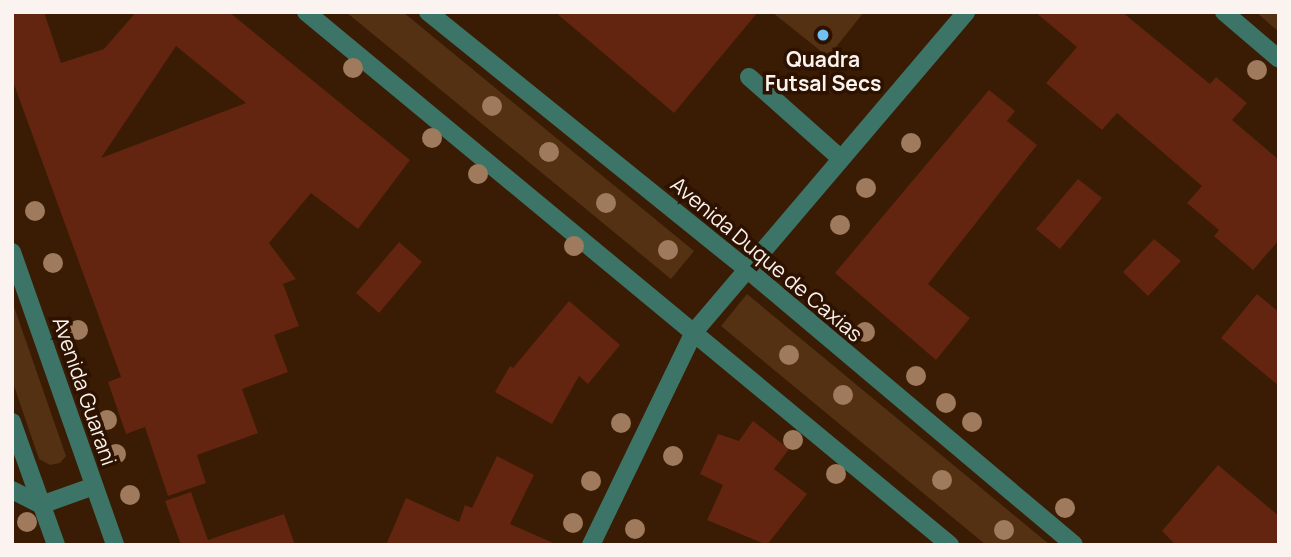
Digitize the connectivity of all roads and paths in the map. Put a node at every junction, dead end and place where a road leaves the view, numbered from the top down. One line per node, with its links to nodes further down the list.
1 (306, 12): 10 (street)
2 (428, 12): 9 (street, Avenida Duque de Caxias)
3 (966, 12): 7 (street)
4 (1224, 12): 5 (street)
5 (1279, 59)
6 (750, 78): 7 (street)
7 (839, 157): 9 (street)
8 (12, 252): 12 (street, Avenida Guarani)
9 (748, 271): 10 (street); 19 (street, Avenida Duque de Caxias)
10 (694, 332): 17 (street); 18 (street)
11 (12, 422): 14 (street)
12 (94, 486): 14 (street); 16 (street, Avenida Guarani)
13 (12, 490): 14 (street)
14 (41, 505): 15 (street)
15 (55, 545)
16 (115, 545)
17 (591, 545)
18 (950, 545)
19 (1074, 545)

